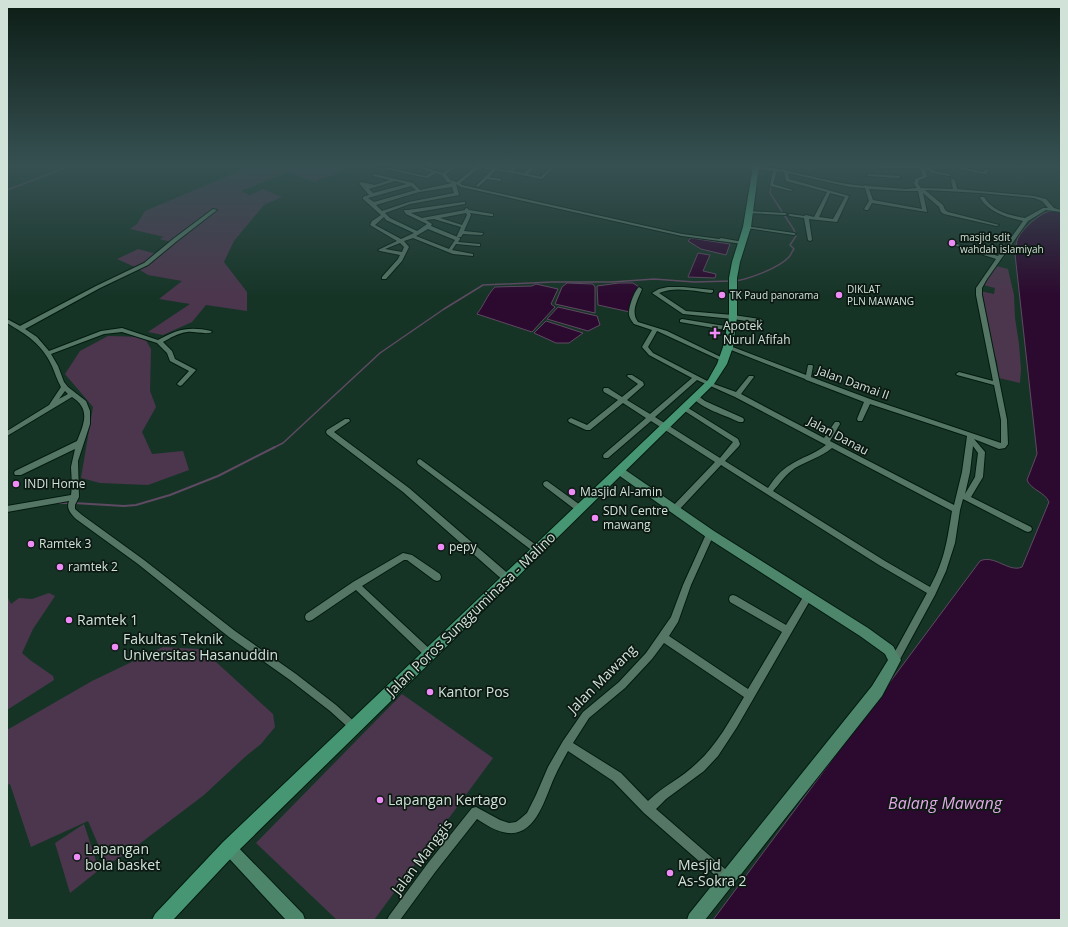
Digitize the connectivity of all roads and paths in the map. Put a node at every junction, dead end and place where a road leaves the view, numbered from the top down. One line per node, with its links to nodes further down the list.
1 (379, 209): 17 (street)
2 (394, 209): 17 (street)
3 (424, 209): 14 (street)
4 (467, 209): 15 (street)
5 (569, 209): 35 (street)
6 (820, 209): 21 (street)
7 (841, 209): 21 (street)
8 (916, 209): 9 (street)
9 (925, 209)
10 (943, 209): 24 (street)
11 (994, 209): 23 (street)
12 (1046, 209): 23 (street)
13 (215, 210): 49 (street)
14 (407, 212): 22 (street)
15 (469, 212): 18 (street); 20 (street); 26 (street)
16 (749, 212): 19 (street); 27 (main road, Jalan Poros Sungguminasa - Malino)
17 (384, 214): 29 (street); 33 (street)
18 (492, 215)
19 (806, 216): 21 (street); 32 (street)
20 (436, 218): 22 (street); 26 (street)
21 (816, 218)
22 (420, 220): 25 (street)
23 (1026, 220): 41 (street)
24 (997, 225)
25 (428, 227): 29 (street); 34 (street)
26 (464, 227): 28 (street)
27 (747, 227): 31 (street); 35 (main road, Jalan Poros Sungguminasa - Malino)
28 (461, 232): 30 (street); 34 (street)
29 (415, 234): 33 (street); 38 (street)
30 (481, 234)
31 (794, 234)
32 (810, 240)
33 (401, 241): 39 (street); 39 (street)
34 (457, 241): 36 (street); 38 (street)
35 (743, 244): 48 (main road, Jalan Poros Sungguminasa - Malino)
36 (478, 245)
37 (955, 245): 41 (street)
38 (450, 250): 40 (street)
39 (404, 254): 42 (street)
40 (471, 255)
41 (998, 258): 63 (street)
42 (384, 278)
43 (639, 289): 50 (street, Jalan Damai II)
44 (711, 291): 48 (street)
45 (7, 321): 49 (street)
46 (682, 321): 48 (street)
47 (760, 321): 48 (street)
48 (732, 323): 54 (main road, Jalan Poros Sungguminasa - Malino)
49 (20, 329): 53 (street)
50 (655, 329): 54 (street, Jalan Damai II); 58 (street, Jalan Danau)
51 (209, 332): 52 (street)
52 (159, 342): 53 (street); 61 (street)
53 (48, 353): 64 (street)
54 (726, 354): 60 (street, Jalan Damai II); 62 (main road, Jalan Poros Sungguminasa - Malino)
55 (810, 366): 60 (street)
56 (959, 374): 63 (street)
57 (630, 376): 69 (street)
58 (696, 378): 62 (street, Jalan Danau); 73 (street)
59 (751, 378): 67 (street)
60 (808, 379): 70 (street, Jalan Damai II)
61 (180, 384)
62 (709, 384): 67 (street, Jalan Danau); 68 (main road, Jalan Poros Sungguminasa - Malino)
63 (997, 384): 81 (street, Jalan Damai II)
64 (64, 387): 66 (street); 71 (street)
65 (606, 390): 69 (street)
66 (72, 394): 71 (street); 82 (street)
67 (737, 395): 83 (street, Jalan Danau)
68 (695, 397): 72 (main road, Jalan Poros Sungguminasa - Malino); 76 (street)
69 (622, 401): 73 (street); 75 (street)
70 (868, 401): 74 (street); 81 (street, Jalan Damai II)
71 (52, 406): 80 (street)
72 (683, 408): 79 (main road, Jalan Poros Sungguminasa - Malino); 85 (street)
73 (651, 418): 79 (street); 84 (street)
74 (860, 419)
75 (571, 420)
76 (741, 420)
77 (347, 422): 100 (street)
78 (836, 424): 83 (street)
79 (665, 426): 85 (street); 87 (main road, Jalan Poros Sungguminasa - Malino)
80 (7, 434)
81 (971, 438): 91 (street); 91 (street)
82 (80, 443): 88 (street); 92 (street)
83 (828, 443): 90 (street); 96 (street, Jalan Danau)
84 (606, 456)
85 (720, 461): 90 (street); 95 (street)
86 (420, 462): 99 (street)
87 (621, 471): 94 (main road, Jalan Poros Sungguminasa - Malino); 95 (street)
88 (18, 473)
89 (547, 484): 94 (street)
90 (769, 491): 103 (street)
91 (963, 496): 96 (street); 97 (street)
92 (73, 501): 93 (street); 112 (street)
93 (7, 509)
94 (580, 509): 99 (main road, Jalan Poros Sungguminasa - Malino)
95 (674, 510): 98 (street)
96 (955, 512): 103 (street)
97 (1026, 527)
98 (710, 534): 104 (street); 108 (street, Jalan Mawang)
99 (537, 550): 100 (main road, Jalan Poros Sungguminasa - Malino)
100 (505, 576): 109 (main road, Jalan Poros Sungguminasa - Malino)
101 (437, 577): 102 (street)
102 (356, 585): 106 (street); 109 (street)
103 (932, 592): 110 (street)
104 (808, 597): 107 (street); 110 (street)
105 (733, 599): 107 (street)
106 (309, 617)
107 (787, 630): 111 (street)
108 (663, 637): 111 (street); 113 (street, Jalan Mawang)
109 (430, 655): 112 (main road, Jalan Poros Sungguminasa - Malino)
110 (895, 660): 116 (street)
111 (749, 695): 114 (street)
112 (350, 723): 115 (main road, Jalan Poros Sungguminasa - Malino)
113 (566, 744): 114 (street); 119 (street, Jalan Manggis)
114 (648, 809): 116 (street)
115 (229, 848): 117 (main road, Jalan Poros Sungguminasa - Malino); 118 (street)
116 (728, 879): 120 (street)
117 (161, 920)
118 (297, 920)
119 (393, 920)
120 (695, 920)

